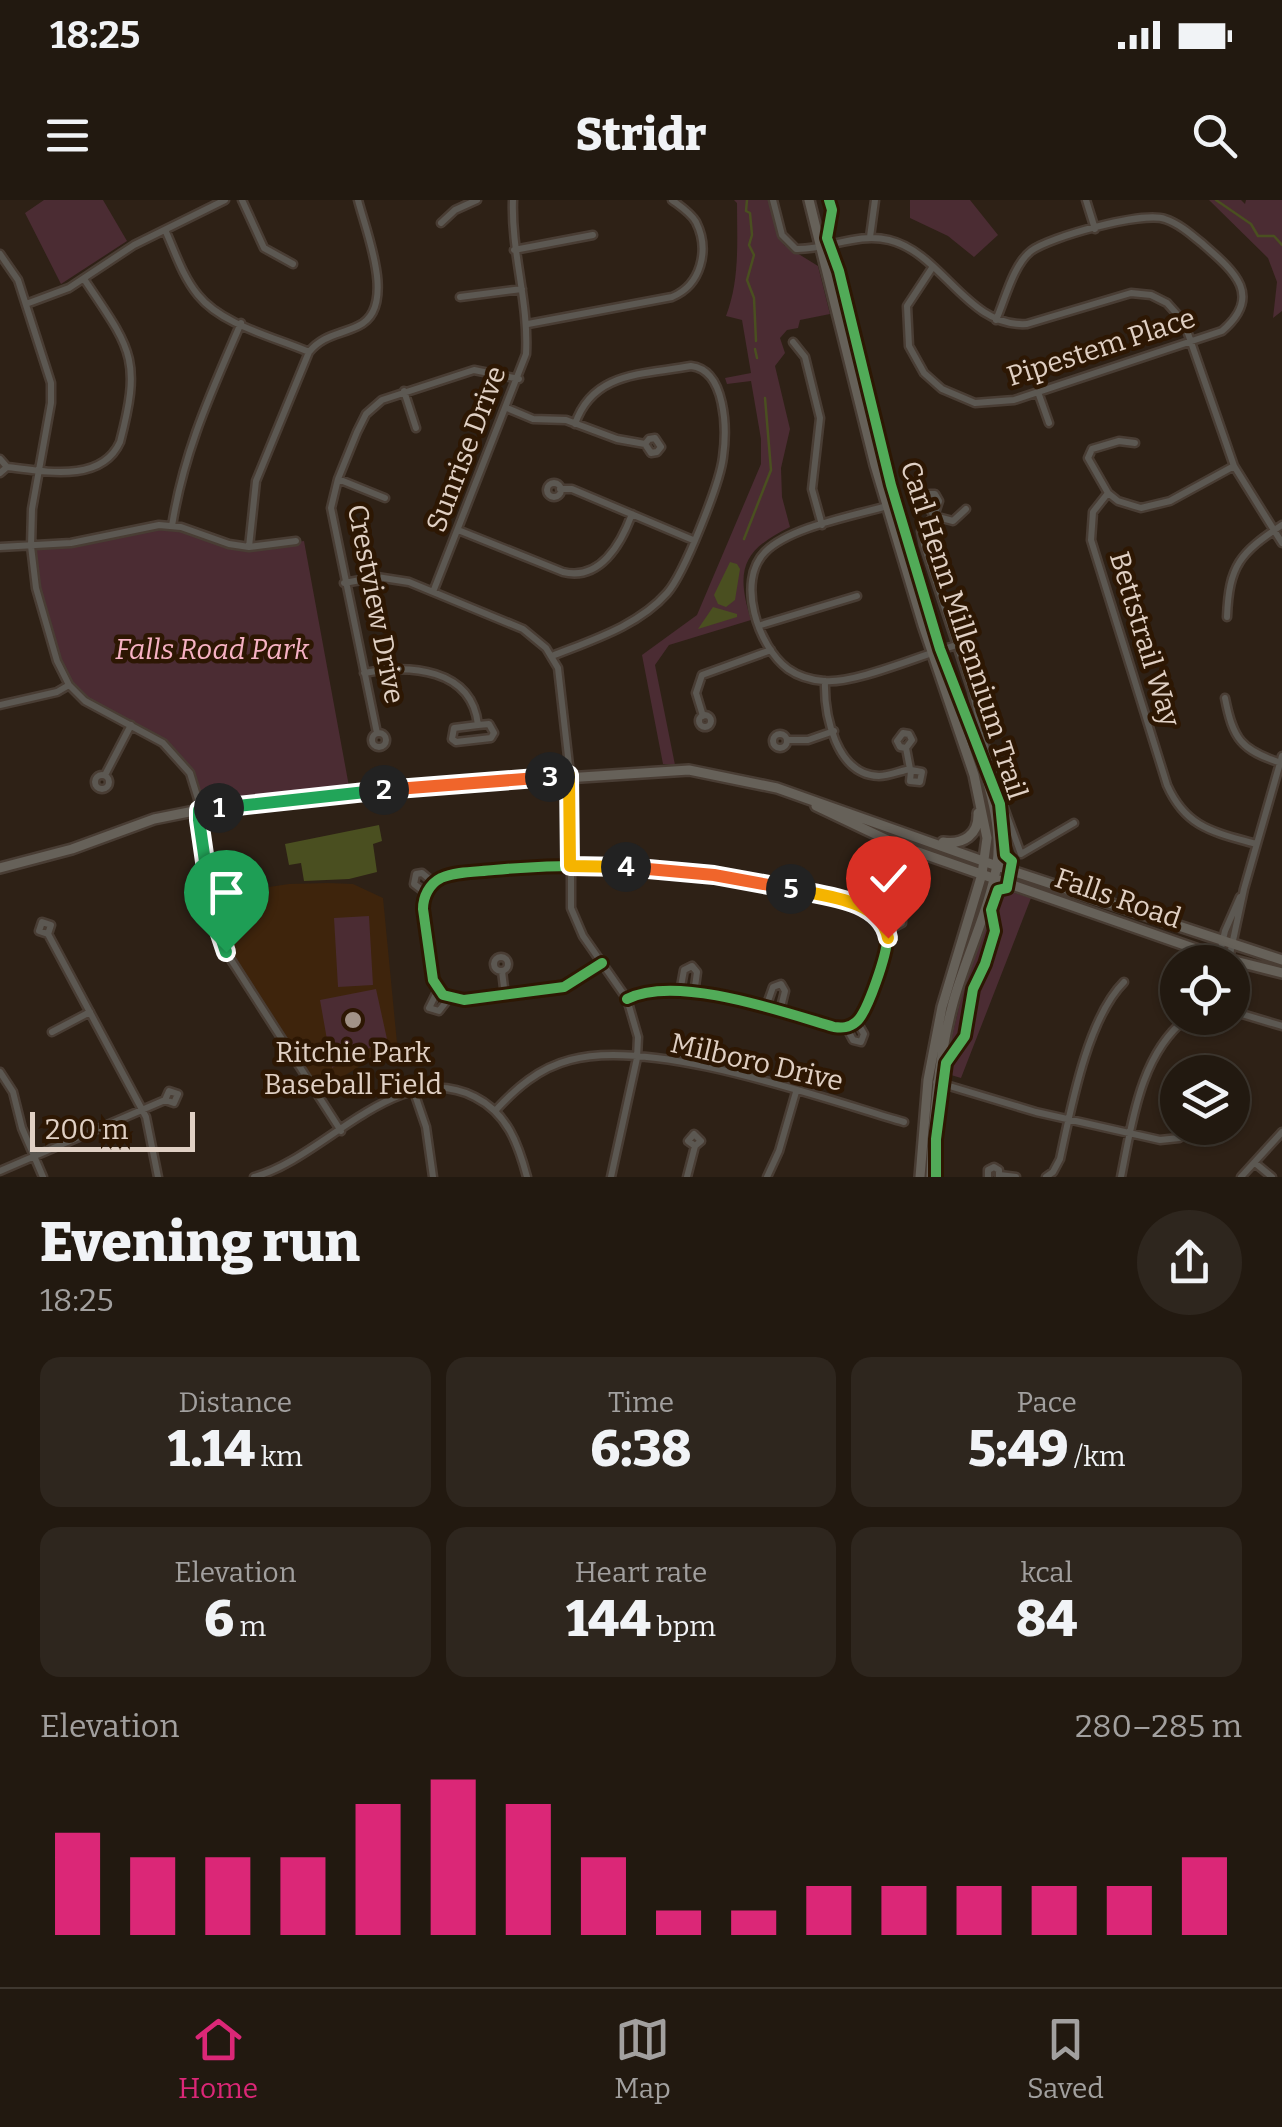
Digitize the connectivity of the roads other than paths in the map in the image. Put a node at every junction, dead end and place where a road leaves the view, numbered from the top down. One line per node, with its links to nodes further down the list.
1 (226, 200): 13 (street)
2 (242, 200): 19 (street)
3 (358, 200): 30 (street)
4 (477, 200): 11 (street)
5 (512, 200): 17 (street, Sunrise Drive)
6 (672, 200): 27 (street)
7 (773, 200): 16 (street)
8 (809, 200): 16 (main road)
9 (874, 200): 15 (street)
10 (1086, 200): 12 (street)
11 (441, 223)
12 (1095, 229): 25 (street, Pipestem Place); 29 (street, Pipestem Place)
13 (166, 232): 21 (street); 26 (street)
14 (594, 236): 17 (street)
15 (870, 237): 16 (street); 20 (street)
16 (822, 246): 48 (main road)
17 (514, 250): 22 (street, Sunrise Drive)
18 (0, 254): 24 (street)
19 (292, 264)
20 (932, 268): 25 (street); 33 (street, Pipestem Place)
21 (84, 279): 24 (street); 43 (street)
22 (522, 288): 23 (street); 27 (street, Sunrise Drive)
23 (460, 298)
24 (26, 304): 43 (street)
25 (996, 320): 29 (street)
26 (241, 323): 30 (street); 52 (street)
27 (528, 324): 31 (street, Sunrise Drive)
28 (793, 342): 53 (street)
29 (1192, 342): 33 (street, Pipestem Place); 41 (street)
30 (309, 352): 61 (street)
31 (519, 379): 32 (street, Crestview Drive); 34 (street, Sunrise Drive)
32 (404, 391): 37 (street); 44 (street, Crestview Drive)
33 (1038, 392): 35 (street)
34 (507, 408): 36 (street); 54 (street, Sunrise Drive)
35 (1049, 423)
36 (575, 424): 39 (street); 56 (street)
37 (416, 428)
38 (1135, 443): 46 (street)
39 (646, 444)
40 (0, 459): 42 (street)
41 (1234, 466): 46 (street); 55 (street)
42 (3, 470): 43 (street)
43 (39, 470): 59 (street)
44 (338, 479): 47 (street); 62 (street, Crestview Drive)
45 (560, 489): 50 (street)
46 (1108, 493): 92 (street, Bettstrail Way)
47 (385, 498)
48 (887, 506): 53 (street); 69 (main road)
49 (966, 510): 67 (street)
50 (632, 514): 54 (street); 56 (street)
51 (1282, 525): 55 (street)
52 (172, 526): 59 (street); 61 (street)
53 (822, 526): 66 (street)
54 (458, 530): 63 (street, Sunrise Drive)
55 (1274, 530): 58 (street); 65 (street)
56 (693, 540): 70 (street)
57 (296, 541): 61 (street)
58 (1282, 543)
59 (31, 546): 60 (street); 74 (street)
60 (0, 547)
61 (249, 547)
62 (344, 583): 63 (street); 71 (street, Crestview Drive)
63 (434, 592): 70 (street)
64 (857, 596): 66 (street)
65 (1227, 617)
66 (761, 626): 68 (street)
67 (957, 644): 69 (street); 90 (street)
68 (770, 650): 72 (street); 77 (street)
69 (932, 651): 72 (street); 73 (main road)
70 (552, 656): 86 (street)
71 (364, 673): 78 (street); 81 (street, Crestview Drive)
72 (825, 681): 80 (street)
73 (943, 682): 84 (main road); 95 (main road)
74 (69, 685): 76 (street); 79 (street)
75 (1225, 698): 85 (street)
76 (0, 705)
77 (704, 716)
78 (478, 724): 78 (street)
79 (130, 725): 87 (street); 89 (street)
80 (834, 731): 82 (street); 83 (street)
81 (378, 733)
82 (788, 740)
83 (906, 748)
84 (964, 748): 91 (main road); 93 (main road)
85 (1281, 760): 92 (street)
86 (569, 775): 88 (main road, Falls Road); 89 (main road, Falls Road); 94 (street)
87 (105, 776)
88 (777, 788): 91 (main road, Falls Road); 97 (main road, Falls Road)
89 (199, 810): 96 (main road, Falls Road); 136 (street)
90 (1074, 823)
91 (923, 838): 93 (main road, Falls Road)
92 (1256, 844): 103 (street)
93 (985, 860): 95 (main road, Falls Road); 97 (main road)
94 (570, 866): 98 (street); 100 (street); 106 (street)
95 (997, 866): 97 (main road); 103 (main road, Falls Road)
96 (0, 868)
97 (988, 876): 104 (main road, Falls Road); 128 (main road)
98 (434, 882): 99 (street); 99 (street)
99 (426, 893): 111 (street)
100 (881, 919): 101 (street); 101 (street)
101 (887, 931): 121 (street)
102 (48, 934): 119 (street)
103 (1227, 944): 105 (main road, Falls Road)
104 (1187, 945)
105 (1282, 960)
106 (602, 963): 114 (street); 116 (street)
107 (1250, 965): 109 (main road, Falls Road)
108 (502, 971): 114 (street)
109 (1282, 973)
110 (1124, 982): 134 (street)
111 (438, 990): 115 (street); 115 (street)
112 (680, 992): 113 (street); 113 (street); 116 (street)
113 (694, 994): 117 (street)
114 (505, 996): 115 (street)
115 (449, 998)
116 (628, 998): 126 (street)
117 (766, 1008): 118 (street); 118 (street)
118 (780, 1011): 123 (street)
119 (90, 1012): 124 (street); 132 (street)
120 (1250, 1016): 122 (street)
121 (857, 1022): 123 (street); 123 (street)
122 (1282, 1026)
123 (846, 1028)
124 (52, 1032)
125 (1171, 1035): 138 (street)
126 (637, 1058): 130 (street, Milboro Drive); 133 (street, Milboro Drive); 150 (street)
127 (0, 1072): 141 (street)
128 (933, 1081): 134 (street); 153 (main road); 154 (main road)
129 (413, 1090): 133 (street); 136 (street); 148 (street)
130 (796, 1092): 135 (street, Milboro Drive); 152 (street)
131 (166, 1100): 132 (street)
132 (142, 1110): 141 (street); 147 (street)
133 (495, 1111): 149 (street)
134 (1068, 1120): 138 (street); 157 (street)
135 (904, 1122)
136 (341, 1131): 144 (street)
137 (1282, 1132): 142 (street)
138 (1130, 1134): 139 (street); 158 (street)
139 (1160, 1138)
140 (695, 1146): 151 (street)
141 (34, 1156): 143 (street); 146 (street)
142 (1255, 1162): 159 (street); 160 (street)
143 (0, 1171)
144 (260, 1176)
145 (1000, 1176): 155 (street); 156 (street)
146 (43, 1177)
147 (158, 1177)
148 (433, 1177)
149 (526, 1177)
150 (611, 1177)
151 (686, 1177)
152 (767, 1177)
153 (920, 1177)
154 (931, 1177)
155 (988, 1177)
156 (1016, 1177)
157 (1046, 1177)
158 (1121, 1177)
159 (1242, 1177)
160 (1272, 1177)

